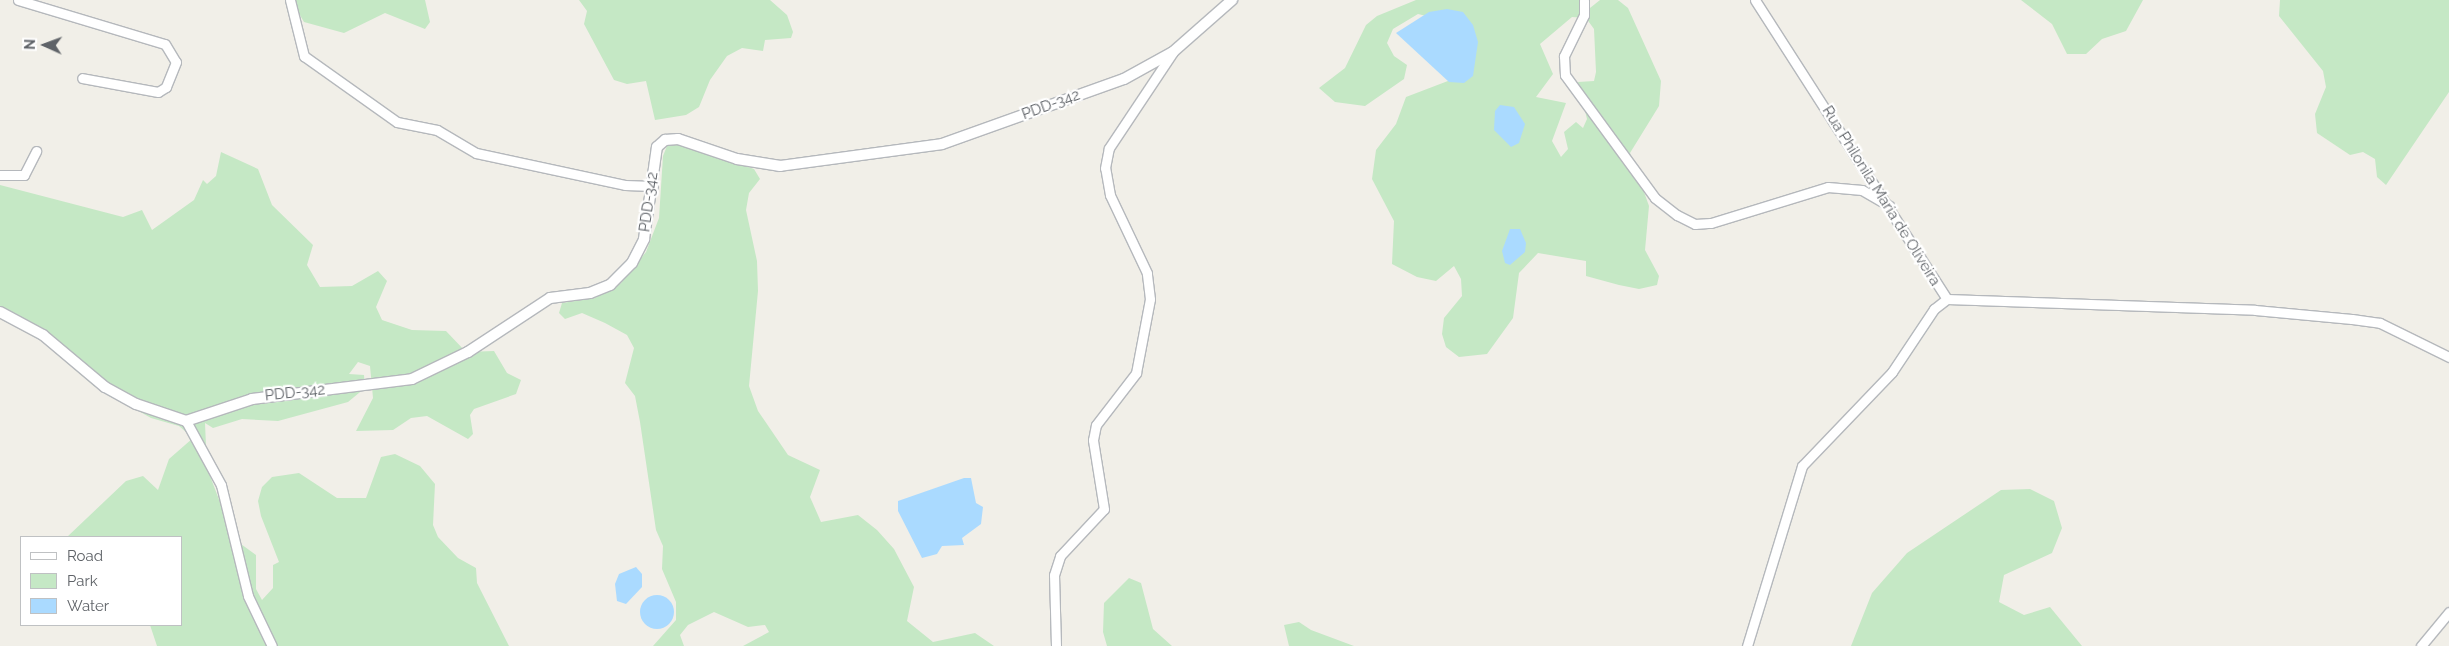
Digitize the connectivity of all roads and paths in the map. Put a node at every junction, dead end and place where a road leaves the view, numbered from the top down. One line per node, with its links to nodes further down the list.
1 (18, 0): 7 (street)
2 (290, 0): 10 (street)
3 (1232, 0): 6 (street, PDD-342 / PDD-342)
4 (1584, 0): 11 (street)
5 (1755, 0): 11 (street, Rua Philonila Maria de Oliveira)
6 (1173, 52): 10 (street, PDD-342 / PDD-342); 18 (street)
7 (82, 78)
8 (36, 151): 9 (street)
9 (0, 175)
10 (654, 186): 15 (street, PDD-342 / PDD-342)
11 (1890, 206): 12 (street, Rua Philonila Maria de Oliveira)
12 (1947, 299): 14 (street); 19 (street, Rua Philonila Maria de Oliveira)
13 (0, 312): 15 (street)
14 (2449, 357)
15 (186, 421): 17 (street)
16 (2449, 612): 20 (street)
17 (272, 646)
18 (1056, 646)
19 (1747, 646)
20 (2421, 646)

